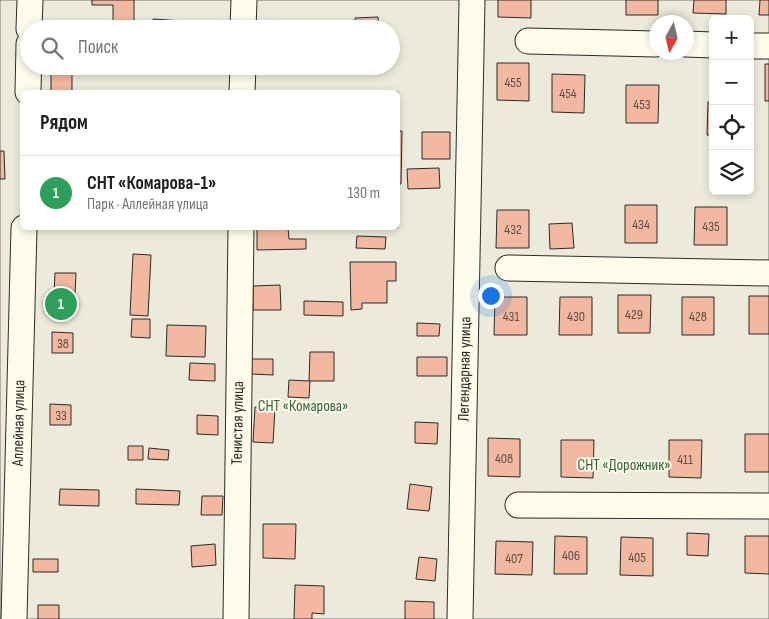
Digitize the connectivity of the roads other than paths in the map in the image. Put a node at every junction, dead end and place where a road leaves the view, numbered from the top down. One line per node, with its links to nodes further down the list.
1 (30, 0): 4 (street)
2 (244, 0): 5 (street)
3 (472, 0): 24 (street, Легендарная улица)
4 (29, 20)
5 (243, 20)
6 (528, 41): 7 (street)
7 (649, 44)
8 (694, 44): 9 (street)
9 (709, 45)
10 (754, 46): 11 (street)
11 (769, 46)
12 (28, 75): 14 (street)
13 (243, 75): 15 (street)
14 (28, 90)
15 (242, 90)
16 (24, 230): 22 (street, Аллейная улица)
17 (241, 230): 23 (street, Тенистая улица)
18 (508, 268): 19 (street)
19 (769, 273)
20 (518, 505): 21 (street)
21 (769, 506)
22 (14, 619)
23 (236, 619)
24 (460, 619)

